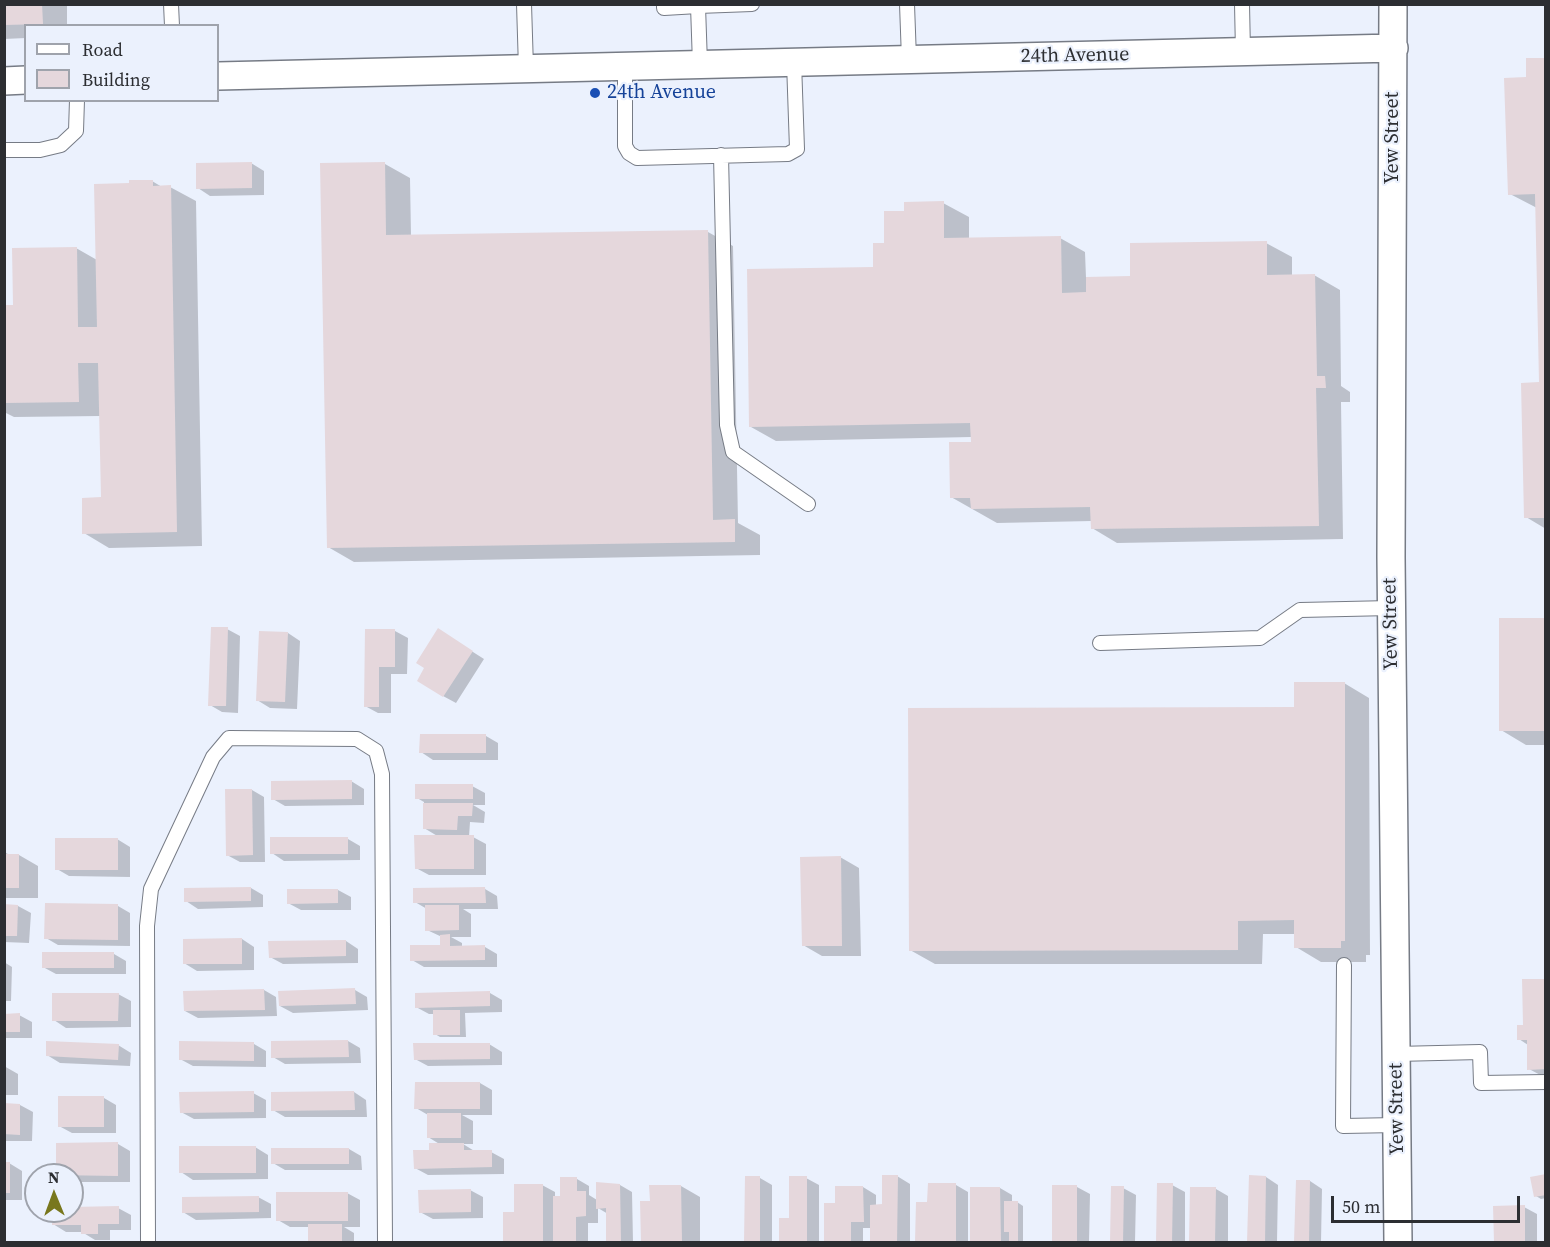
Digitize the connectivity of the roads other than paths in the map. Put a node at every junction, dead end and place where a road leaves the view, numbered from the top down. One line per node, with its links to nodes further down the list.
1 (171, 4): 9 (lane)
2 (524, 4): 16 (lane)
3 (664, 4): 8 (lane)
4 (752, 4): 8 (lane)
5 (907, 4): 12 (lane)
6 (1242, 4): 11 (lane)
7 (1393, 4): 10 (street, Yew Street)
8 (698, 6): 14 (lane)
9 (172, 24)
10 (1394, 48): 11 (street, 24th Avenue); 24 (street, Yew Street)
11 (1243, 52): 12 (street, 24th Avenue)
12 (909, 59): 13 (street, 24th Avenue)
13 (794, 62): 14 (street, 24th Avenue); 22 (lane)
14 (700, 64): 15 (street, 24th Avenue)
15 (625, 66): 16 (street, 24th Avenue); 22 (lane)
16 (526, 68): 17 (street, 24th Avenue)
17 (219, 76)
18 (24, 80): 19 (street)
19 (4, 81)
20 (77, 102): 21 (lane)
21 (4, 150)
22 (721, 155): 23 (lane)
23 (808, 504)
24 (1391, 608): 25 (lane); 27 (street, Yew Street)
25 (1100, 643)
26 (1344, 965): 29 (lane)
27 (1396, 1054): 28 (lane); 29 (street, Yew Street)
28 (1545, 1082)
29 (1397, 1125): 32 (street, Yew Street)
30 (148, 1242): 31 (lane)
31 (385, 1242)
32 (1398, 1242)

